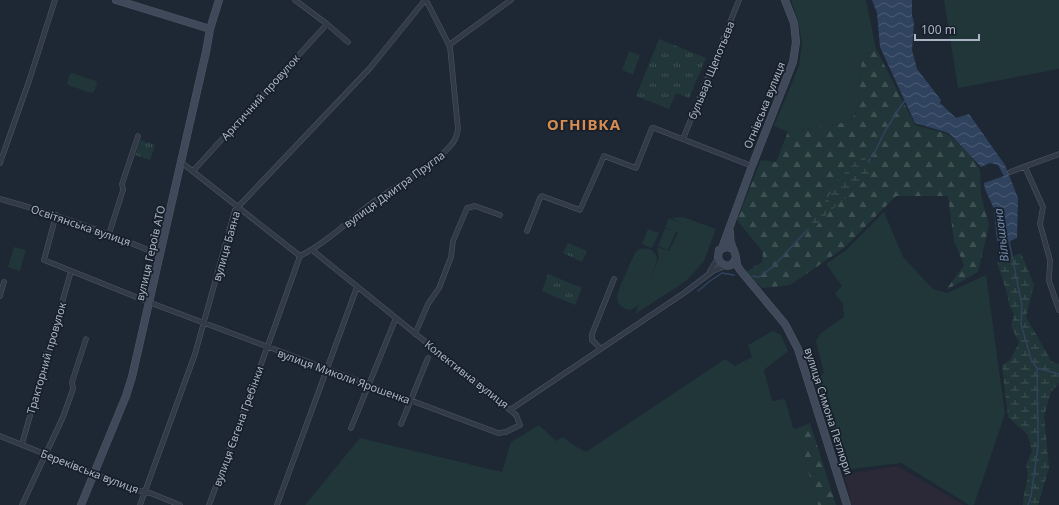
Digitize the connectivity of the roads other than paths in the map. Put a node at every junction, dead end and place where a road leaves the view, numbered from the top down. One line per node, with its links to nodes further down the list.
1 (55, 0): 16 (street)
2 (116, 0): 10 (street)
3 (219, 0): 10 (street, вулиця Героїв АТО)
4 (295, 0): 9 (street)
5 (425, 0): 12 (street, вулиця Дмитра Пругла); 23 (street, вулиця Баяна)
6 (511, 0): 12 (street)
7 (739, 0): 14 (street, бульвар Щепотьєва)
8 (785, 0): 18 (street, Огнівська вулиця)
9 (327, 24): 11 (street); 20 (street, Арктичний провулок)
10 (210, 29): 17 (street, вулиця Героїв АТО)
11 (348, 42)
12 (449, 45): 31 (street, вулиця Дмитра Пругла)
13 (138, 136): 28 (street)
14 (683, 139): 18 (street); 27 (street)
15 (1059, 154): 19 (street)
16 (0, 161)
17 (181, 162): 20 (street); 32 (street, вулиця Героїв АТО)
18 (752, 166): 26 (street, Огнівська вулиця)
19 (1026, 167): 21 (street); 45 (street)
20 (193, 171): 23 (street)
21 (1010, 172)
22 (0, 199): 24 (street, Освітянська вулиця)
23 (237, 206): 33 (street); 47 (street, вулиця Баяна)
24 (56, 215): 28 (street, Освітянська вулиця); 38 (street, вулиця Миколи Ярошенка)
25 (500, 216): 48 (street)
26 (733, 216): 29 (street, Огнівська вулиця); 30 (street, Огнівська вулиця)
27 (527, 230)
28 (109, 234): 32 (street, Освітянська вулиця)
29 (722, 248): 30 (street); 34 (street, Огнівська вулиця)
30 (733, 249): 35 (street, Огнівська вулиця)
31 (312, 250): 33 (street, вулиця Дмитра Пругла); 42 (street, Колективна вулиця)
32 (160, 255): 44 (street, вулиця Героїв АТО)
33 (300, 256): 50 (street, вулиця Євгена Гребінки)
34 (718, 258): 36 (street); 39 (street, Колективна вулиця)
35 (736, 258): 36 (street); 37 (street, вулиця Симона Петлюри)
36 (727, 266): 37 (street); 39 (street, Колективна вулиця)
37 (740, 270): 70 (street, вулиця Симона Петлюри)
38 (71, 271): 44 (street, вулиця Миколи Ярошенка); 60 (street, Тракторний провулок)
39 (708, 274): 51 (street, Колективна вулиця)
40 (614, 279): 51 (street)
41 (4, 282): 43 (street)
42 (357, 287): 46 (street, Колективна вулиця); 53 (street)
43 (0, 296)
44 (150, 303): 47 (street, вулиця Миколи Ярошенка); 62 (street, вулиця Героїв АТО)
45 (1059, 310)
46 (396, 318): 48 (street, Колективна вулиця); 54 (street)
47 (204, 324): 50 (street, вулиця Миколи Ярошенка); 63 (street, вулиця Баяна)
48 (415, 334): 56 (street, Колективна вулиця)
49 (86, 339): 61 (street)
50 (268, 348): 53 (street, вулиця Миколи Ярошенка); 68 (street, вулиця Євгена Гребінки)
51 (600, 348): 56 (street, Колективна вулиця)
52 (428, 358): 55 (street)
53 (327, 369): 54 (street, вулиця Миколи Ярошенка); 69 (street)
54 (369, 384): 55 (street, вулиця Миколи Ярошенка); 58 (street)
55 (411, 400): 56 (street, вулиця Миколи Ярошенка); 57 (street)
56 (510, 410)
57 (401, 424)
58 (351, 428)
59 (0, 436): 60 (street, Береківська вулиця)
60 (22, 444): 61 (street, Береківська вулиця)
61 (45, 454): 62 (street, Береківська вулиця); 64 (street)
62 (94, 474): 63 (street, Береківська вулиця); 65 (street, вулиця Героїв АТО)
63 (145, 492): 66 (street, вулиця Баяна); 67 (street, Береківська вулиця)
64 (22, 505)
65 (81, 505)
66 (140, 505)
67 (180, 505)
68 (209, 505)
69 (277, 505)
70 (847, 505)

